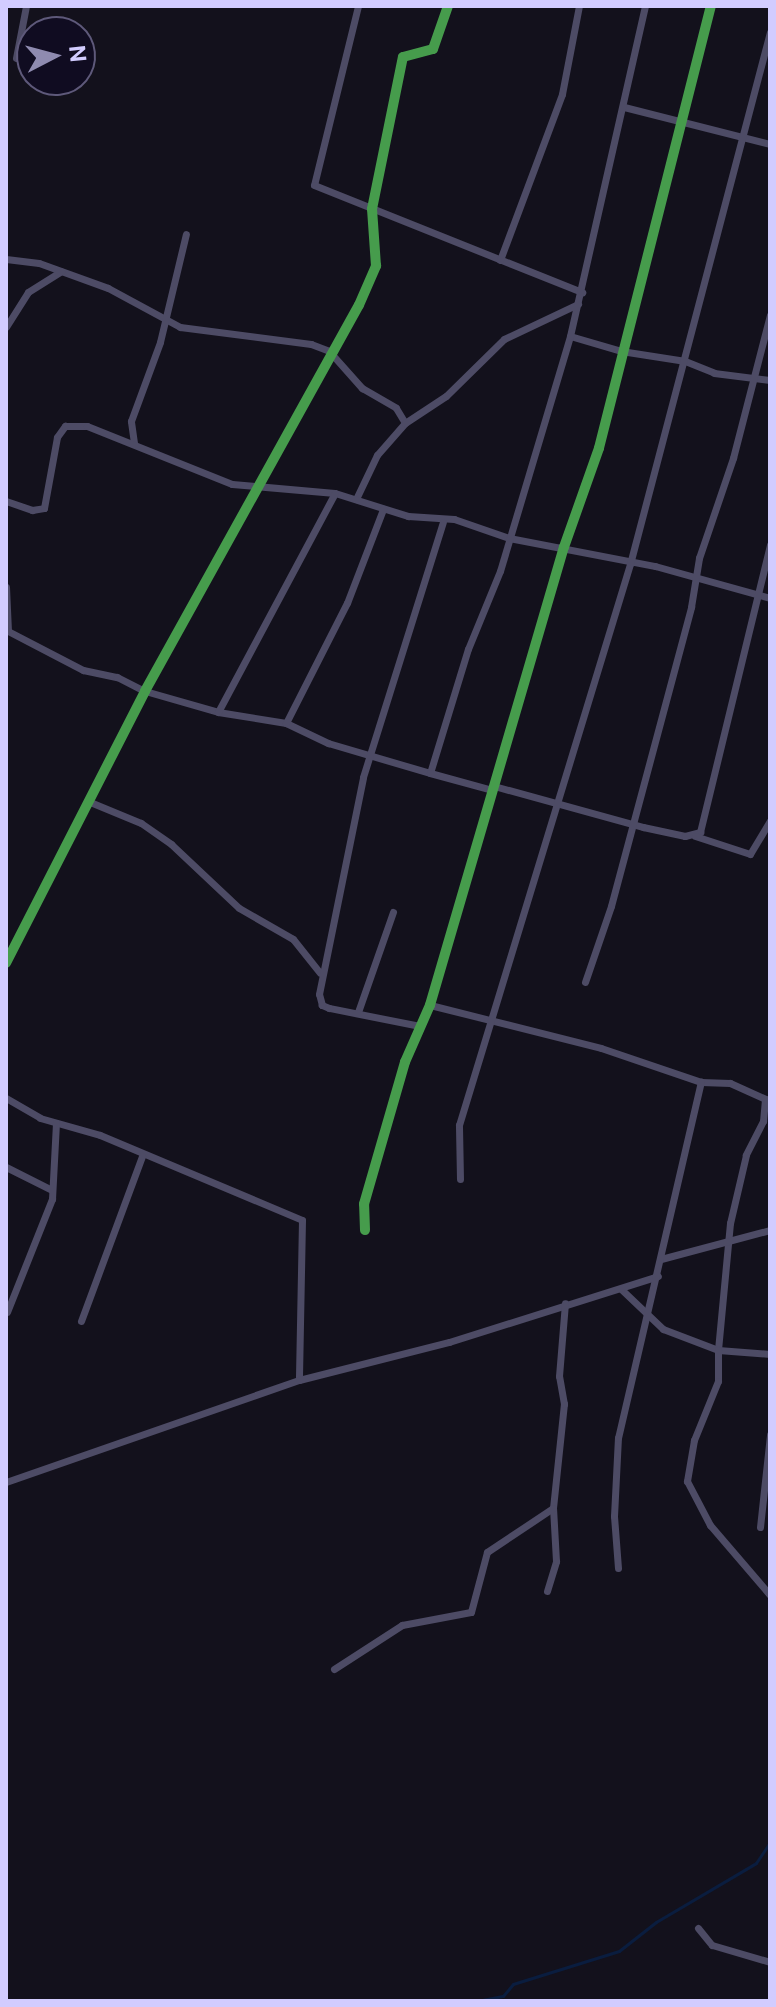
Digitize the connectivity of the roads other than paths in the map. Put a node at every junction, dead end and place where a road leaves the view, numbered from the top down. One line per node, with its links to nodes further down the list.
1 (358, 6): 11 (street)
2 (448, 6): 11 (street)
3 (579, 6): 14 (street)
4 (645, 6): 7 (street)
5 (711, 6): 8 (street)
6 (770, 32): 9 (street)
7 (624, 107): 8 (street); 16 (street)
8 (682, 120): 9 (street); 23 (street)
9 (744, 137): 10 (street); 24 (street)
10 (770, 144)
11 (372, 209): 14 (street); 22 (street)
12 (186, 234): 18 (street)
13 (6, 259): 15 (street)
14 (500, 260): 16 (street)
15 (61, 271): 18 (street); 20 (street)
16 (582, 292): 17 (street)
17 (578, 304): 21 (street); 27 (street)
18 (166, 315): 22 (street); 28 (street)
19 (770, 315): 25 (street)
20 (6, 327)
21 (570, 336): 23 (street); 35 (street)
22 (329, 351): 27 (street); 29 (street)
23 (621, 351): 24 (street); 37 (street)
24 (685, 361): 25 (street); 38 (street)
25 (753, 377): 26 (street); 39 (street)
26 (770, 380)
27 (405, 423): 31 (street)
28 (134, 443): 29 (street); 32 (street)
29 (256, 488): 30 (street); 44 (street)
30 (335, 493): 31 (street); 45 (street)
31 (356, 499): 33 (street)
32 (6, 501)
33 (383, 509): 34 (street); 46 (street)
34 (443, 522): 35 (street); 47 (street)
35 (509, 538): 37 (street); 48 (street)
36 (770, 544): 41 (street)
37 (564, 547): 38 (street); 49 (street)
38 (630, 564): 39 (street); 51 (street)
39 (694, 577): 41 (street); 53 (street)
40 (6, 587): 43 (street)
41 (754, 596): 42 (street); 54 (street)
42 (770, 598)
43 (7, 630): 44 (street)
44 (145, 691): 45 (street); 50 (street)
45 (218, 712): 46 (street)
46 (286, 723): 47 (street)
47 (370, 754): 48 (street); 57 (street)
48 (430, 773): 49 (street)
49 (493, 788): 51 (street); 59 (street)
50 (90, 802): 56 (street); 57 (street)
51 (558, 806): 53 (street); 61 (street)
52 (770, 821): 54 (street)
53 (631, 823): 54 (street); 58 (street)
54 (695, 836)
55 (393, 912): 60 (street)
56 (6, 963)
57 (320, 973): 60 (street)
58 (585, 982)
59 (430, 1005): 61 (street); 62 (street)
60 (358, 1012): 62 (street)
61 (490, 1024): 63 (street); 69 (street)
62 (420, 1026): 71 (street)
63 (701, 1082): 65 (street); 74 (street)
64 (6, 1098): 66 (street)
65 (767, 1100): 73 (street)
66 (56, 1123): 67 (street); 70 (street)
67 (142, 1156): 80 (street); 83 (street)
68 (6, 1167): 70 (street)
69 (460, 1179)
70 (52, 1190): 78 (street)
71 (365, 1230)
72 (770, 1230): 73 (street)
73 (728, 1243): 74 (street); 81 (street)
74 (661, 1259): 75 (street)
75 (658, 1276): 76 (street); 79 (street)
76 (621, 1289): 77 (street); 79 (street)
77 (565, 1303): 83 (street); 86 (street)
78 (7, 1312)
79 (647, 1316): 81 (street); 88 (street)
80 (81, 1321)
81 (718, 1350): 82 (street); 90 (street)
82 (770, 1354)
83 (299, 1380): 85 (street)
84 (770, 1435): 87 (street)
85 (6, 1482)
86 (553, 1508): 89 (street); 91 (street)
87 (760, 1527)
88 (618, 1568)
89 (547, 1591)
90 (770, 1595)
91 (334, 1669)
92 (698, 1928): 93 (street)
93 (770, 1962)

